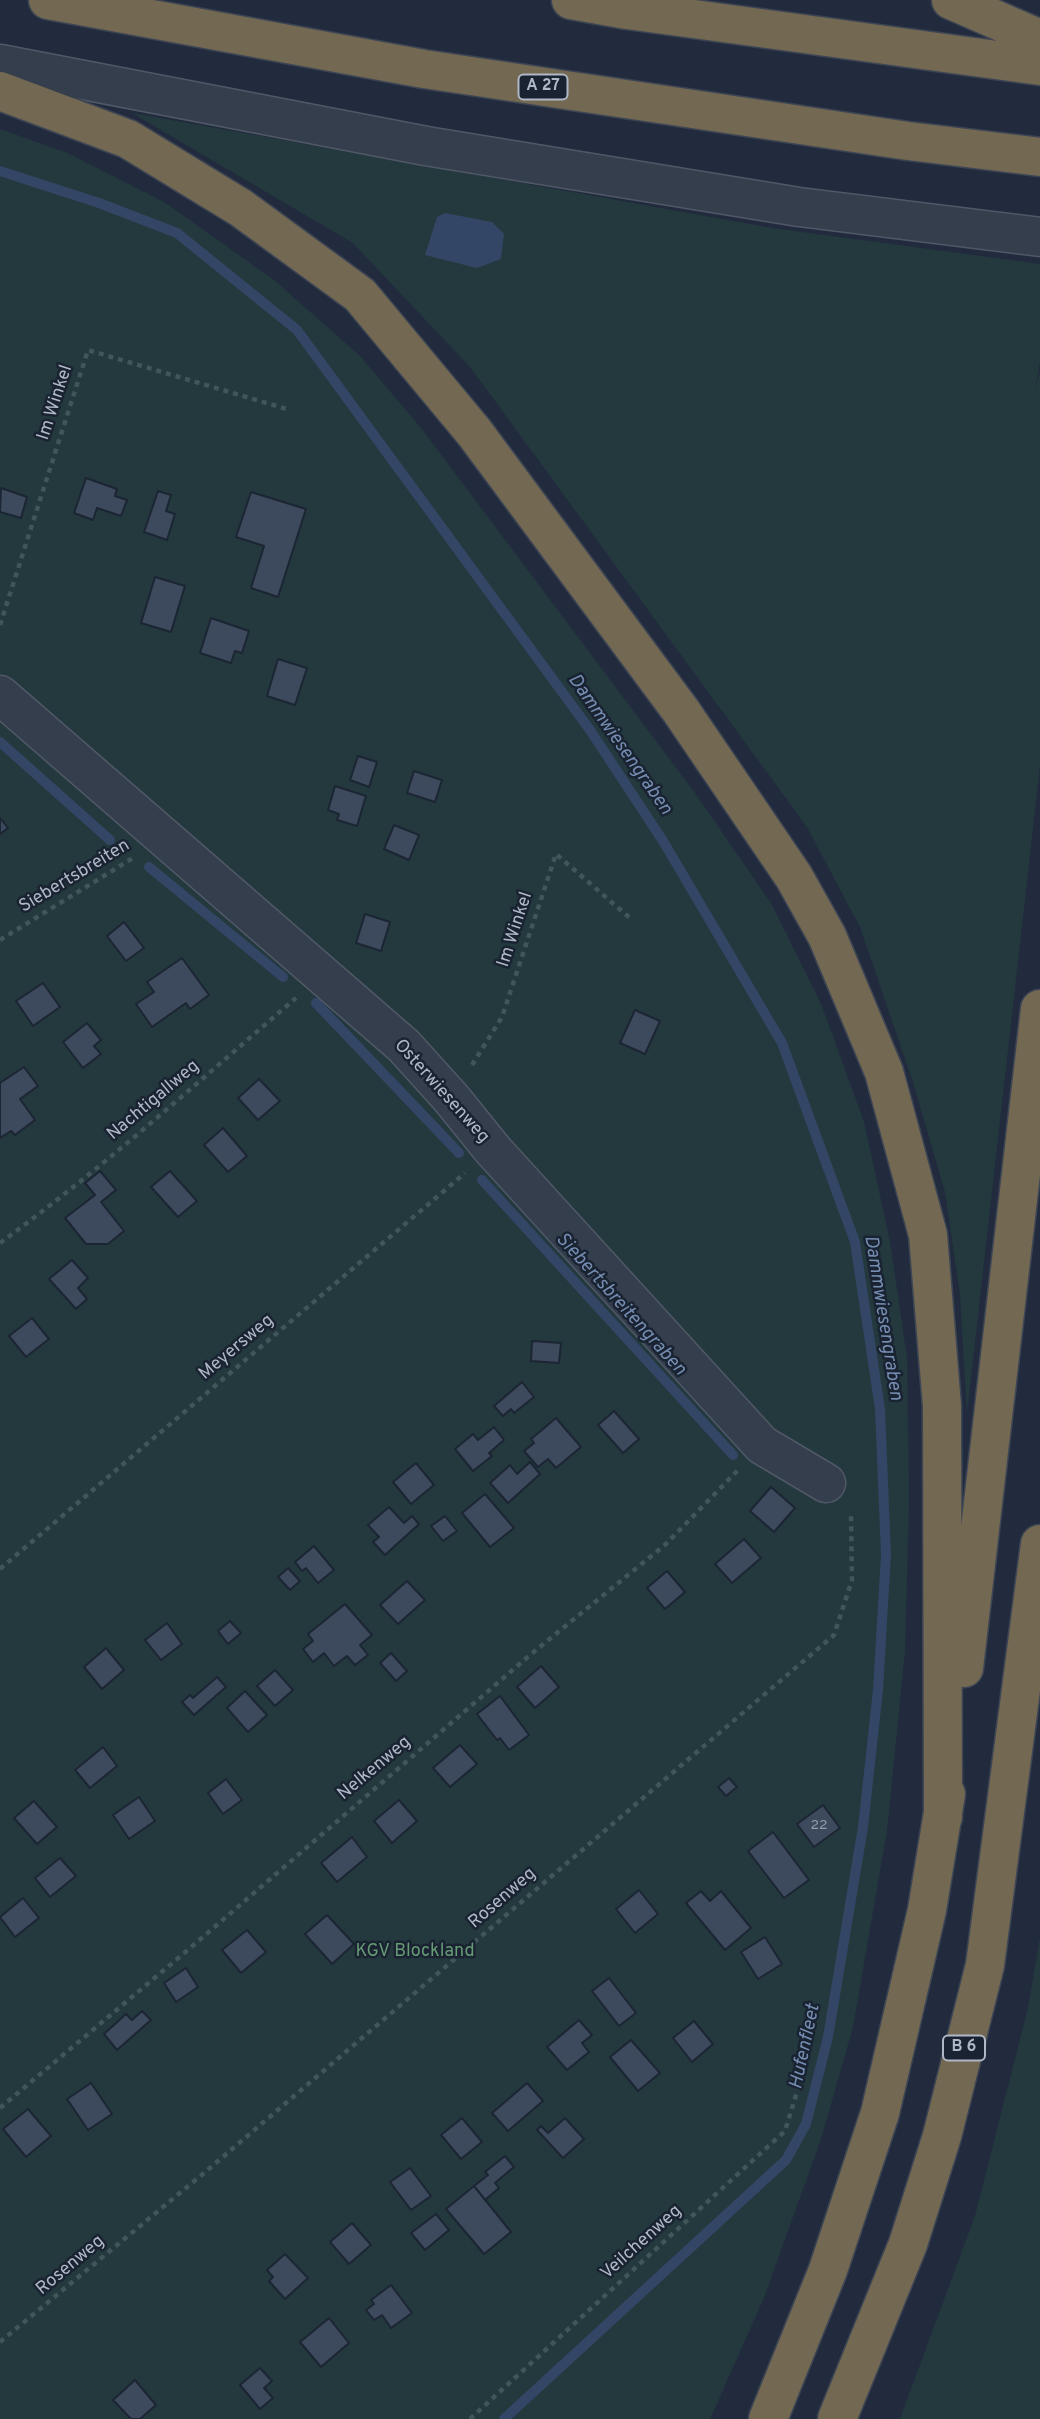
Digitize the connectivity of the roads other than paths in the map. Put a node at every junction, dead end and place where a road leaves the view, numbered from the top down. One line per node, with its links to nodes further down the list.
1 (48, 0): 10 (highway, A 27)
2 (571, 0): 5 (highway)
3 (951, 0): 4 (highway)
4 (1040, 39)
5 (970, 55): 6 (highway); 8 (highway)
6 (1040, 57)
7 (0, 64): 11 (street)
8 (1040, 66)
9 (0, 91): 16 (highway)
10 (1040, 157)
11 (1040, 237)
12 (0, 695): 14 (street, Osterwiesenweg)
13 (1040, 1009): 16 (highway)
14 (827, 1483)
15 (1040, 1544): 17 (highway, B 6)
16 (943, 1817): 18 (highway)
17 (860, 2363): 19 (highway, B 6); 20 (highway)
18 (768, 2419)
19 (836, 2419)
20 (853, 2419)

